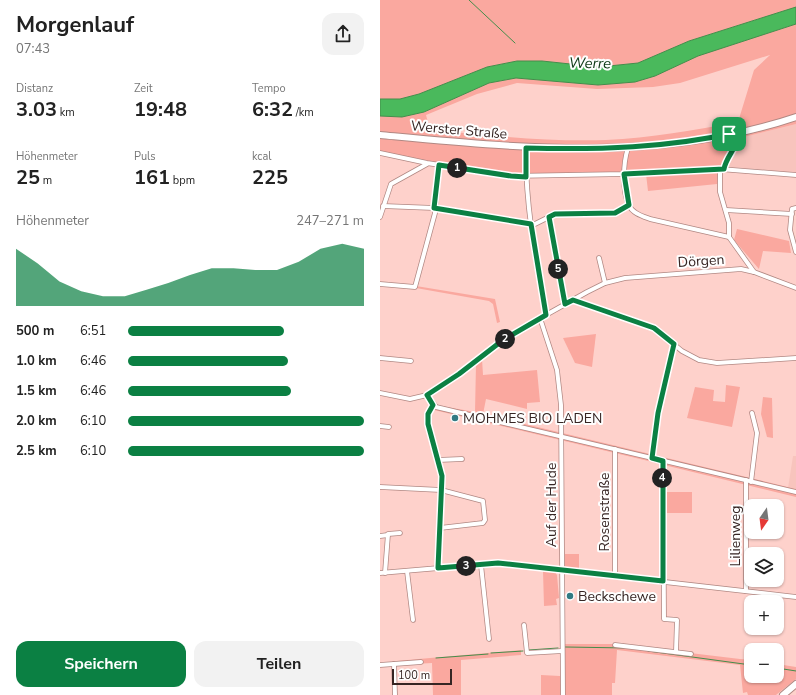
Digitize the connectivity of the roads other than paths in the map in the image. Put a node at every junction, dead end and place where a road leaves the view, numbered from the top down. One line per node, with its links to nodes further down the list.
1 (796, 117): 2 (main road, Werster Straße)
2 (738, 132): 5 (main road, Werster Straße); 9 (street)
3 (380, 135): 4 (main road, Werster Straße)
4 (526, 148): 5 (main road, Werster Straße); 12 (street)
5 (628, 148): 10 (street)
6 (380, 153): 7 (street)
7 (427, 163): 8 (street); 14 (street)
8 (439, 165): 12 (street); 15 (street)
9 (722, 169): 10 (street); 11 (street); 17 (street)
10 (624, 174): 12 (street); 13 (street)
11 (796, 175)
12 (526, 177): 21 (street)
13 (629, 205): 20 (street); 22 (street)
14 (383, 206): 15 (street); 19 (street)
15 (434, 208): 21 (street); 27 (street)
16 (796, 208): 18 (street)
17 (726, 210): 18 (street); 22 (street)
18 (792, 214): 23 (street)
19 (380, 217)
20 (549, 217): 21 (street); 30 (street)
21 (531, 224): 31 (street)
22 (729, 237): 25 (street)
23 (796, 252)
24 (599, 258): 26 (street)
25 (754, 272): 26 (street, Dörgen); 28 (street, Dörgen)
26 (605, 283): 29 (street, Dörgen)
27 (380, 284)
28 (796, 288)
29 (573, 300): 30 (street, Dörgen); 33 (street)
30 (565, 304): 31 (street, Dörgen)
31 (546, 315): 32 (street, Dörgen)
32 (540, 318): 38 (street, Dörgen); 43 (street, Auf der Hude)
33 (674, 344): 35 (street); 45 (street)
34 (380, 358): 36 (street)
35 (796, 359)
36 (411, 361)
37 (380, 393): 38 (street)
38 (427, 395): 39 (street)
39 (433, 405): 43 (street); 47 (street)
40 (752, 413): 49 (street, Lilienweg)
41 (380, 426): 42 (street)
42 (389, 427)
43 (562, 437): 44 (street); 59 (street, Auf der Hude)
44 (615, 449): 45 (street); 63 (street, Rosenstraße)
45 (652, 458): 48 (street)
46 (462, 459): 47 (street)
47 (438, 460): 51 (street)
48 (663, 461): 49 (street); 64 (street)
49 (749, 481): 52 (street); 65 (street, Lilienweg)
50 (380, 487): 51 (street)
51 (441, 490): 53 (street); 53 (street)
52 (796, 492)
53 (440, 528): 58 (street)
54 (400, 533): 55 (street)
55 (388, 535): 56 (street); 61 (street)
56 (380, 536)
57 (481, 564): 58 (street); 59 (street); 69 (street)
58 (438, 568): 60 (street)
59 (562, 569): 63 (street); 71 (street, Auf der Hude)
60 (407, 571): 61 (street); 67 (street)
61 (385, 572): 62 (street)
62 (380, 573)
63 (615, 576): 64 (street)
64 (663, 581): 65 (street); 72 (street)
65 (746, 592): 66 (street)
66 (796, 597)
67 (413, 620)
68 (524, 625): 71 (street)
69 (489, 640)
70 (615, 645): 72 (street)
71 (562, 651): 79 (street, Auf der Hude)
72 (676, 652): 73 (street)
73 (691, 654)
74 (421, 662): 75 (street)
75 (394, 664): 76 (street); 78 (street)
76 (380, 665)
77 (796, 684): 80 (main road)
78 (395, 695)
79 (563, 695)
80 (783, 695)

